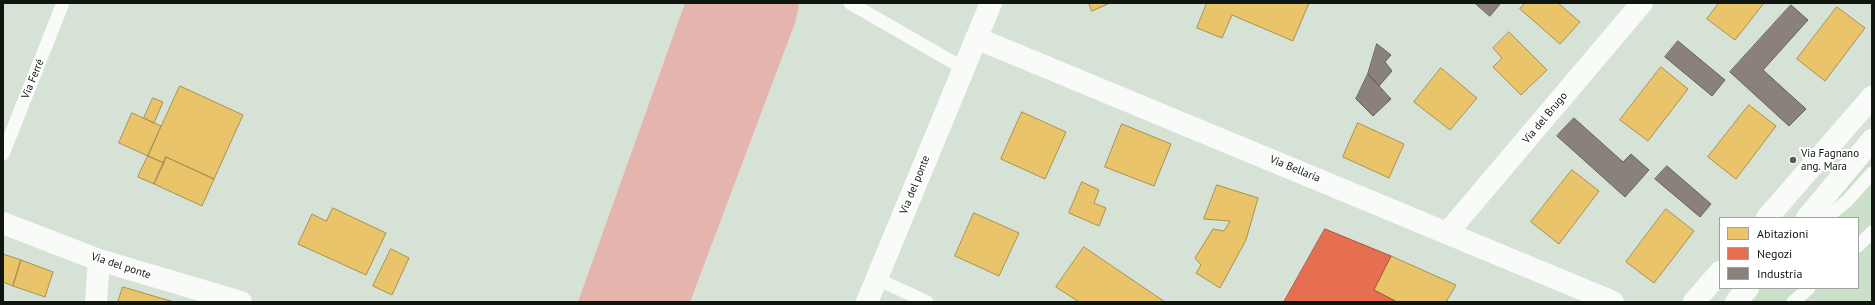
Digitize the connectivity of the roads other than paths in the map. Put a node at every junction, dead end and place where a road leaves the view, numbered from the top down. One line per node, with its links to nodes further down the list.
1 (63, 3): 9 (lane, Via Ferré)
2 (850, 3): 6 (lane)
3 (991, 3): 5 (street)
4 (1642, 3): 15 (street, Via del Brugo)
5 (976, 38): 6 (street); 15 (street, Via Bellaria)
6 (963, 68): 20 (street, Via del ponte)
7 (1872, 97): 11 (street)
8 (1872, 140): 12 (street)
9 (3, 154)
10 (1872, 173): 13 (lane)
11 (1768, 217)
12 (1808, 217)
13 (1827, 217)
14 (3, 223): 18 (street, Via del ponte)
15 (1448, 232): 27 (street, Via Bellaria)
16 (1872, 232): 17 (lane)
17 (1859, 245)
18 (99, 260): 23 (street); 24 (street, Via del ponte)
19 (1719, 273): 28 (street)
20 (877, 279): 25 (street, Via del ponte); 26 (lane)
21 (1747, 289): 29 (street)
22 (1808, 289): 30 (lane)
23 (96, 302)
24 (241, 302)
25 (867, 302)
26 (927, 302)
27 (1613, 302)
28 (1694, 302)
29 (1736, 302)
30 (1793, 302)

